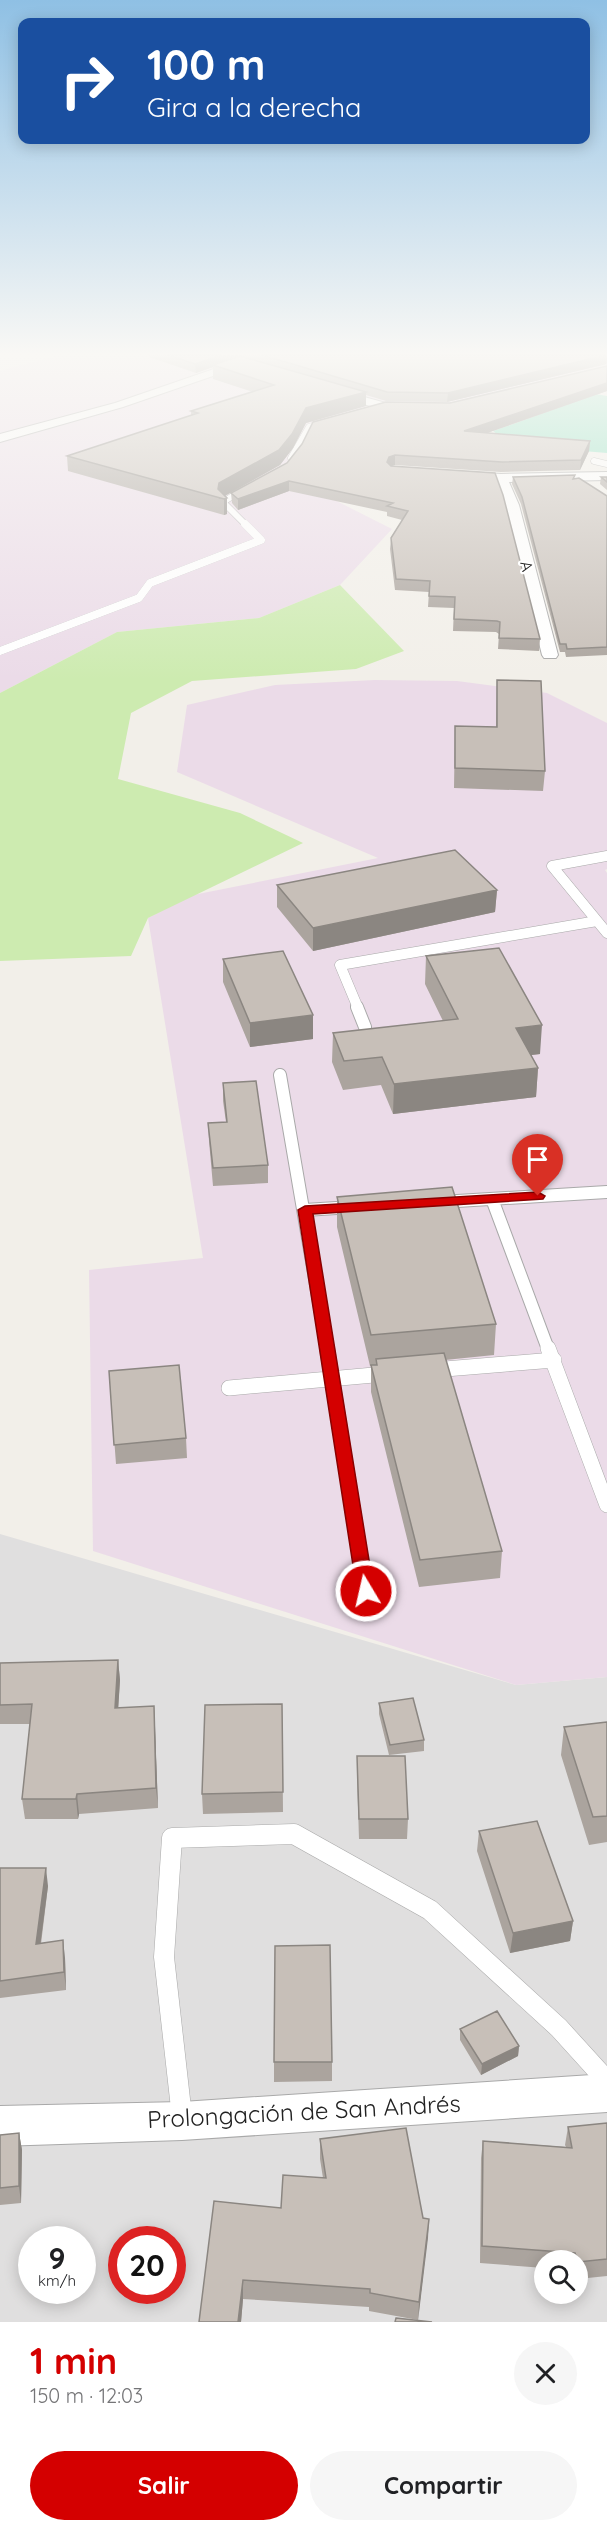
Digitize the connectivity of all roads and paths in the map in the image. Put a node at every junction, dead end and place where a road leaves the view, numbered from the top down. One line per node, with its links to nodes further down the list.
1 (287, 463): 2 (lane)
2 (283, 469)
3 (450, 475): 6 (street)
4 (607, 476): 5 (street)
5 (578, 477): 6 (street); 8 (street)
6 (501, 478): 10 (street, A)
7 (248, 487): 9 (lane)
8 (592, 487)
9 (0, 651)
10 (550, 655)
11 (607, 856): 12 (lane)
12 (597, 921): 13 (lane); 14 (lane)
13 (607, 933)
14 (365, 1027)
15 (280, 1075): 20 (lane)
16 (607, 1192): 17 (lane)
17 (492, 1199): 18 (lane); 21 (lane)
18 (434, 1202)
19 (364, 1207): 20 (lane)
20 (305, 1210): 24 (lane)
21 (554, 1360): 22 (lane); 26 (lane)
22 (425, 1371)
23 (401, 1373): 24 (lane)
24 (331, 1379): 25 (lane); 27 (lane)
25 (229, 1388)
26 (607, 1505)
27 (366, 1591)
28 (607, 2081): 30 (lane)
29 (607, 2093): 30 (street, Prolongación de San Andrés)
30 (182, 2121): 31 (street, Prolongación de San Andrés)
31 (0, 2126)

